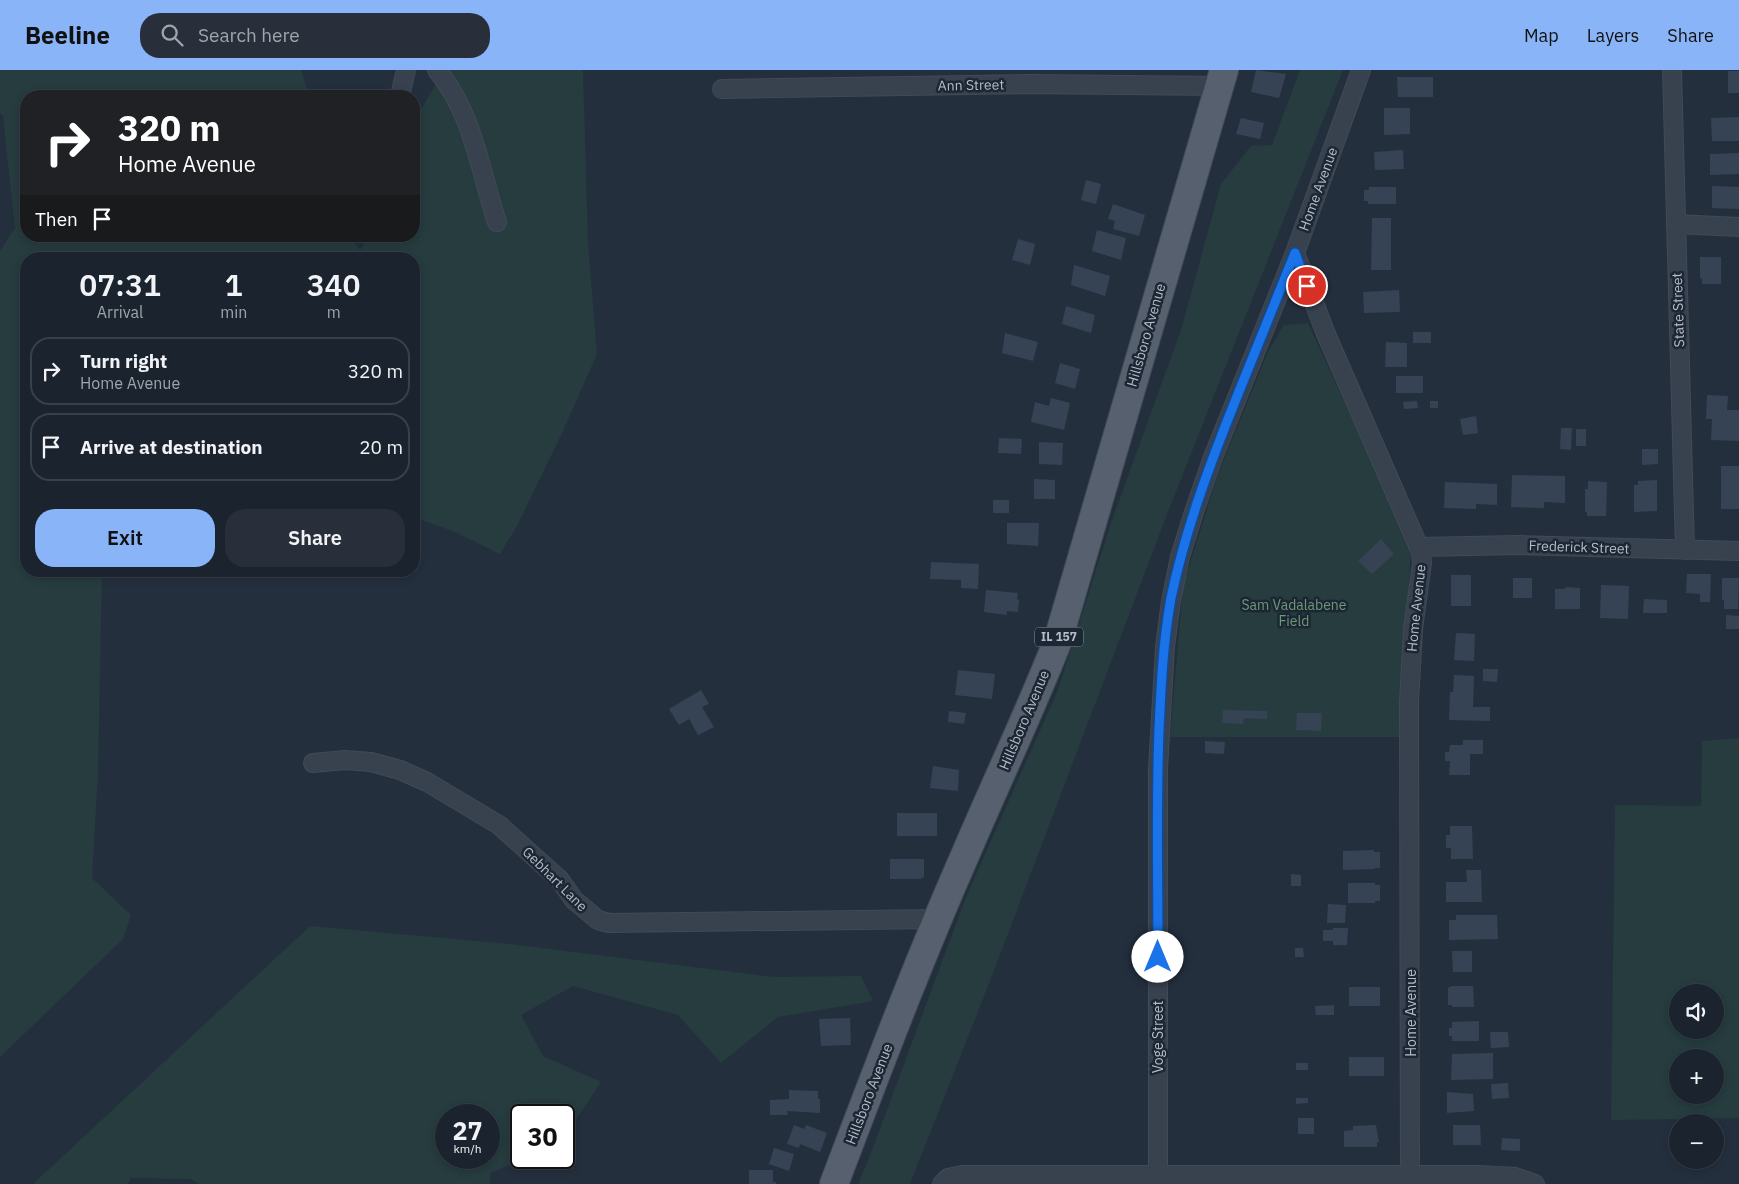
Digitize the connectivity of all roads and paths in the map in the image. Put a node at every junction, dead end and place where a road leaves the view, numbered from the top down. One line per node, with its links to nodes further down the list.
1 (406, 70): 7 (street)
2 (437, 70): 8 (street)
3 (1361, 70): 11 (street, Home Avenue)
4 (1672, 70): 9 (street, State Street)
5 (1222, 78): 6 (street, Ann Street); 16 (main road, Hillsboro Avenue / IL 157)
6 (722, 89)
7 (401, 90)
8 (498, 222)
9 (1676, 224): 10 (street); 13 (street, State Street)
10 (1739, 227)
11 (1295, 253): 12 (street, Home Avenue); 17 (street, Voge Street)
12 (1419, 546): 13 (street, Frederick Street); 18 (street, Home Avenue)
13 (1685, 550): 14 (street, Frederick Street)
14 (1739, 551)
15 (313, 763): 16 (street, Gebhart Lane)
16 (938, 919): 19 (main road, Hillsboro Avenue / IL 157)
17 (1158, 1179): 18 (street); 20 (street)
18 (1411, 1179): 21 (street)
19 (834, 1184)
20 (942, 1184)
21 (1535, 1184)

